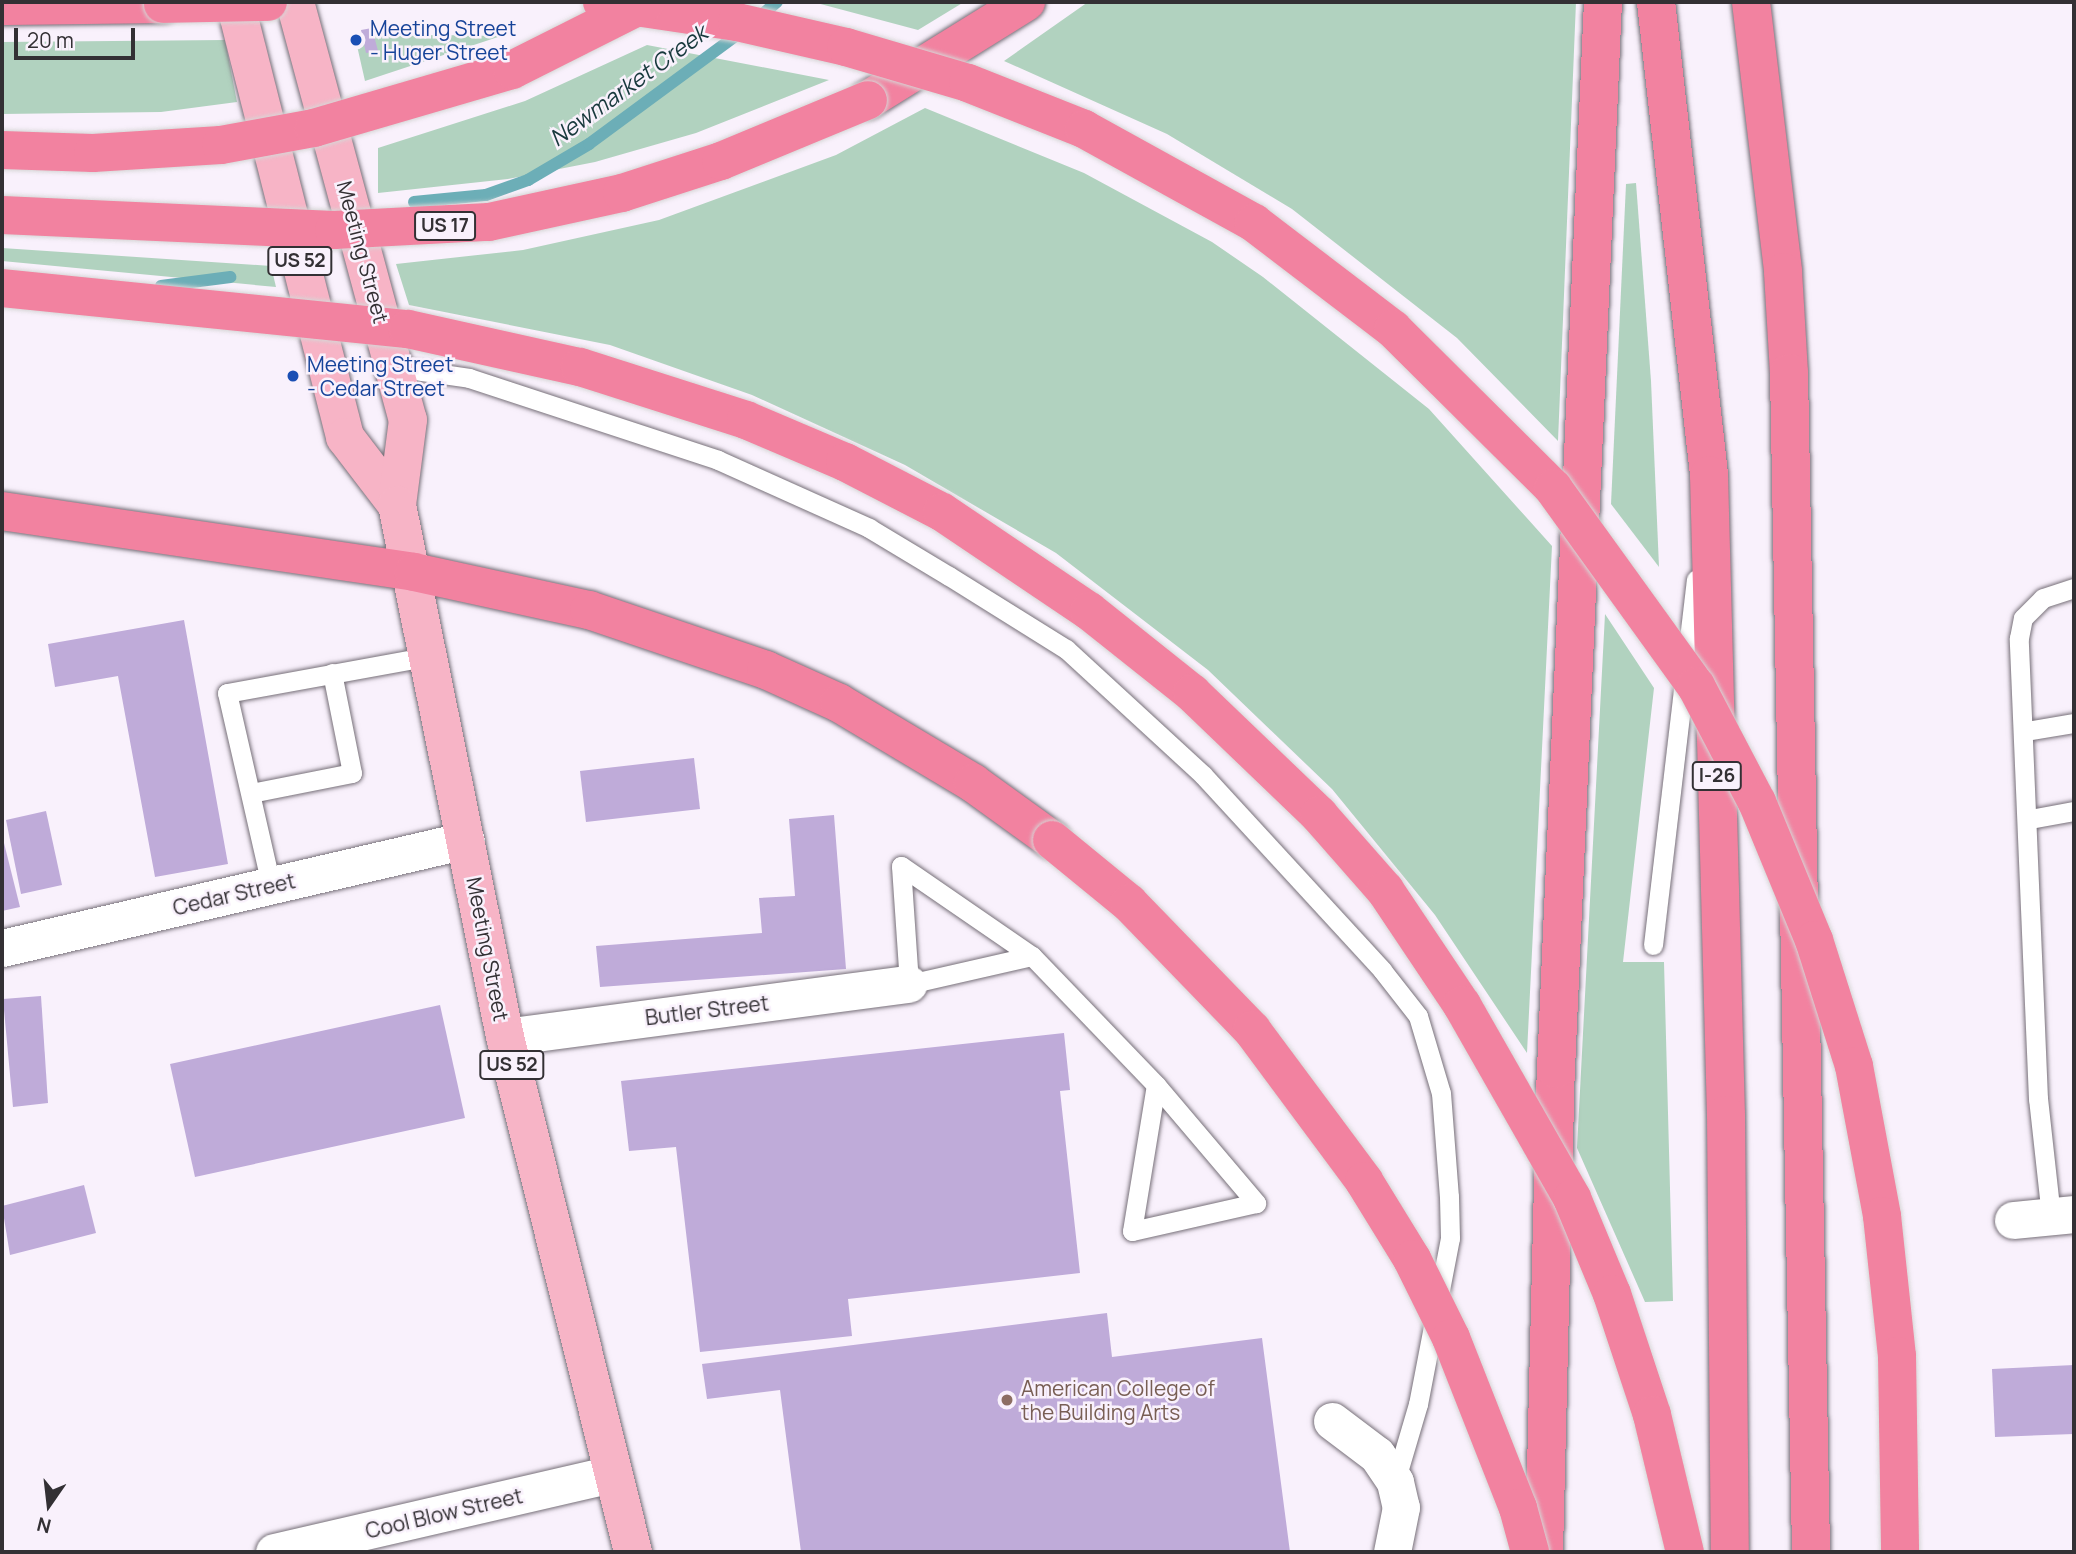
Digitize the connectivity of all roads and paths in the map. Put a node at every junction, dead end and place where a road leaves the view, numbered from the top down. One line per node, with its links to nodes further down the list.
1 (235, 2): 16 (main road, Meeting Street / US 52)
2 (268, 2): 10 (highway, bridge)
3 (295, 2): 14 (main road, Meeting Street / US 52)
4 (603, 2): 48 (highway, bridge)
5 (647, 2): 11 (highway, bridge)
6 (1026, 2): 12 (highway, US 17, bridge)
7 (1603, 2): 44 (highway)
8 (1656, 2): 15 (highway, I-26)
9 (1751, 2): 47 (highway, bridge)
10 (2, 6)
11 (2, 150)
12 (2, 215)
13 (2, 288): 45 (highway, bridge)
14 (394, 367): 16 (main road, Meeting Street / US 52); 39 (lane)
15 (1709, 475): 29 (lane); 46 (highway, I-26, bridge)
16 (397, 505): 18 (main road, Meeting Street / US 52)
17 (2, 511): 18 (highway)
18 (414, 572): 20 (main road, Meeting Street / US 52); 43 (highway, bridge)
19 (2074, 588): 23 (lane)
20 (430, 656): 21 (lane); 27 (main road, Meeting Street / US 52)
21 (332, 673): 24 (lane); 24 (lane)
22 (2074, 723): 23 (lane)
23 (2026, 731): 26 (lane)
24 (251, 793): 28 (lane)
25 (2074, 811): 26 (lane)
26 (2030, 819): 35 (lane)
27 (466, 840): 28 (street, Cedar Street); 33 (main road, Meeting Street / US 52)
28 (271, 885): 30 (street, Cedar Street)
29 (1653, 946)
30 (2, 948)
31 (1032, 956): 32 (lane); 32 (lane); 34 (lane)
32 (909, 984): 33 (street, Butler Street)
33 (505, 1037): 38 (main road, Meeting Street / US 52)
34 (1156, 1085): 34 (lane)
35 (2063, 1215): 36 (street)
36 (2014, 1220)
37 (1332, 1422): 39 (street)
38 (613, 1474): 40 (street, Cool Blow Street); 41 (main road, Meeting Street / US 52)
39 (1395, 1482): 42 (street)
40 (274, 1552)
41 (633, 1552)
42 (1392, 1552)
43 (1530, 1552)
44 (1544, 1552)
45 (1685, 1552)
46 (1730, 1552)
47 (1811, 1552)
48 (1900, 1552)

